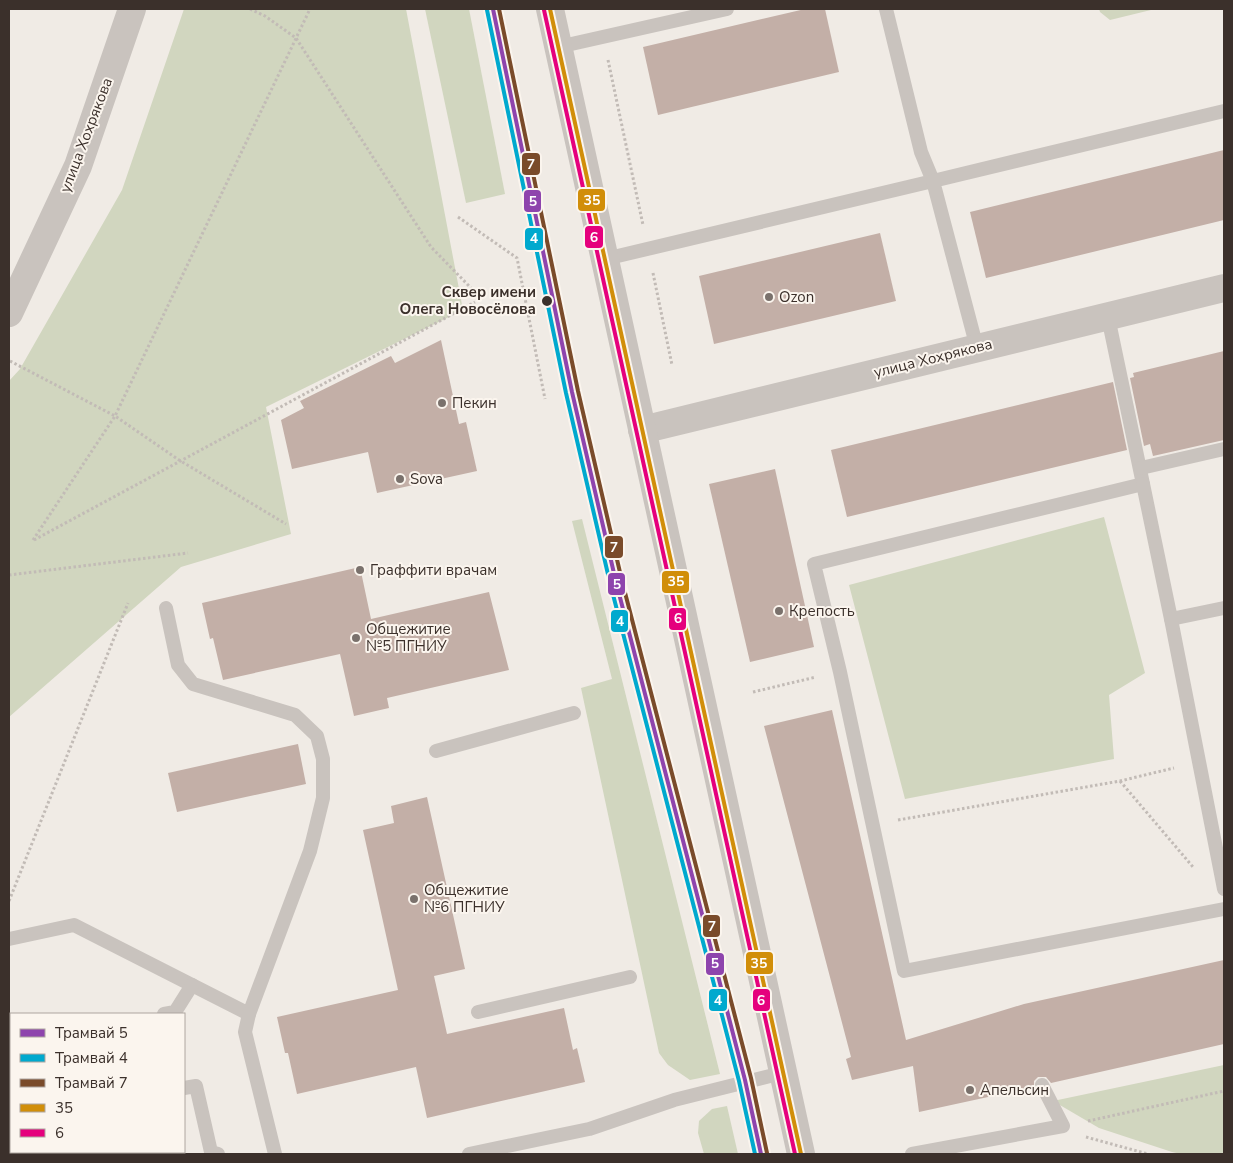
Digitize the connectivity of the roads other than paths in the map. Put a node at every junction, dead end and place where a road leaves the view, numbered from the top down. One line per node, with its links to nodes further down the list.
1 (132, 9): 10 (street, улица Хохрякова)
2 (550, 9): 5 (street)
3 (727, 9): 5 (lane)
4 (886, 9): 7 (lane)
5 (558, 46): 8 (street)
6 (1224, 111): 7 (lane)
7 (933, 181): 8 (lane); 12 (lane)
8 (604, 259): 13 (street)
9 (1224, 288): 11 (street, улица Хохрякова)
10 (9, 313)
11 (1108, 317): 12 (street, улица Хохрякова); 15 (lane)
12 (977, 348): 13 (street, улица Хохрякова)
13 (642, 430): 30 (street)
14 (1224, 449): 15 (lane)
15 (1140, 468): 16 (lane)
16 (1143, 484): 19 (lane); 23 (lane)
17 (166, 608): 29 (lane)
18 (1224, 608): 19 (lane)
19 (1171, 619): 22 (lane)
20 (574, 713): 21 (lane)
21 (436, 751)
22 (1224, 889)
23 (1224, 909)
24 (9, 938): 26 (lane)
25 (630, 976): 27 (lane)
26 (192, 985): 28 (lane); 29 (lane)
27 (478, 1012)
28 (170, 1013)
29 (249, 1014): 34 (lane)
30 (782, 1073): 35 (lane); 36 (street)
31 (1042, 1085): 37 (lane)
32 (185, 1088): 33 (lane)
33 (218, 1154)
34 (275, 1154)
35 (468, 1154)
36 (801, 1154)
37 (912, 1154)

